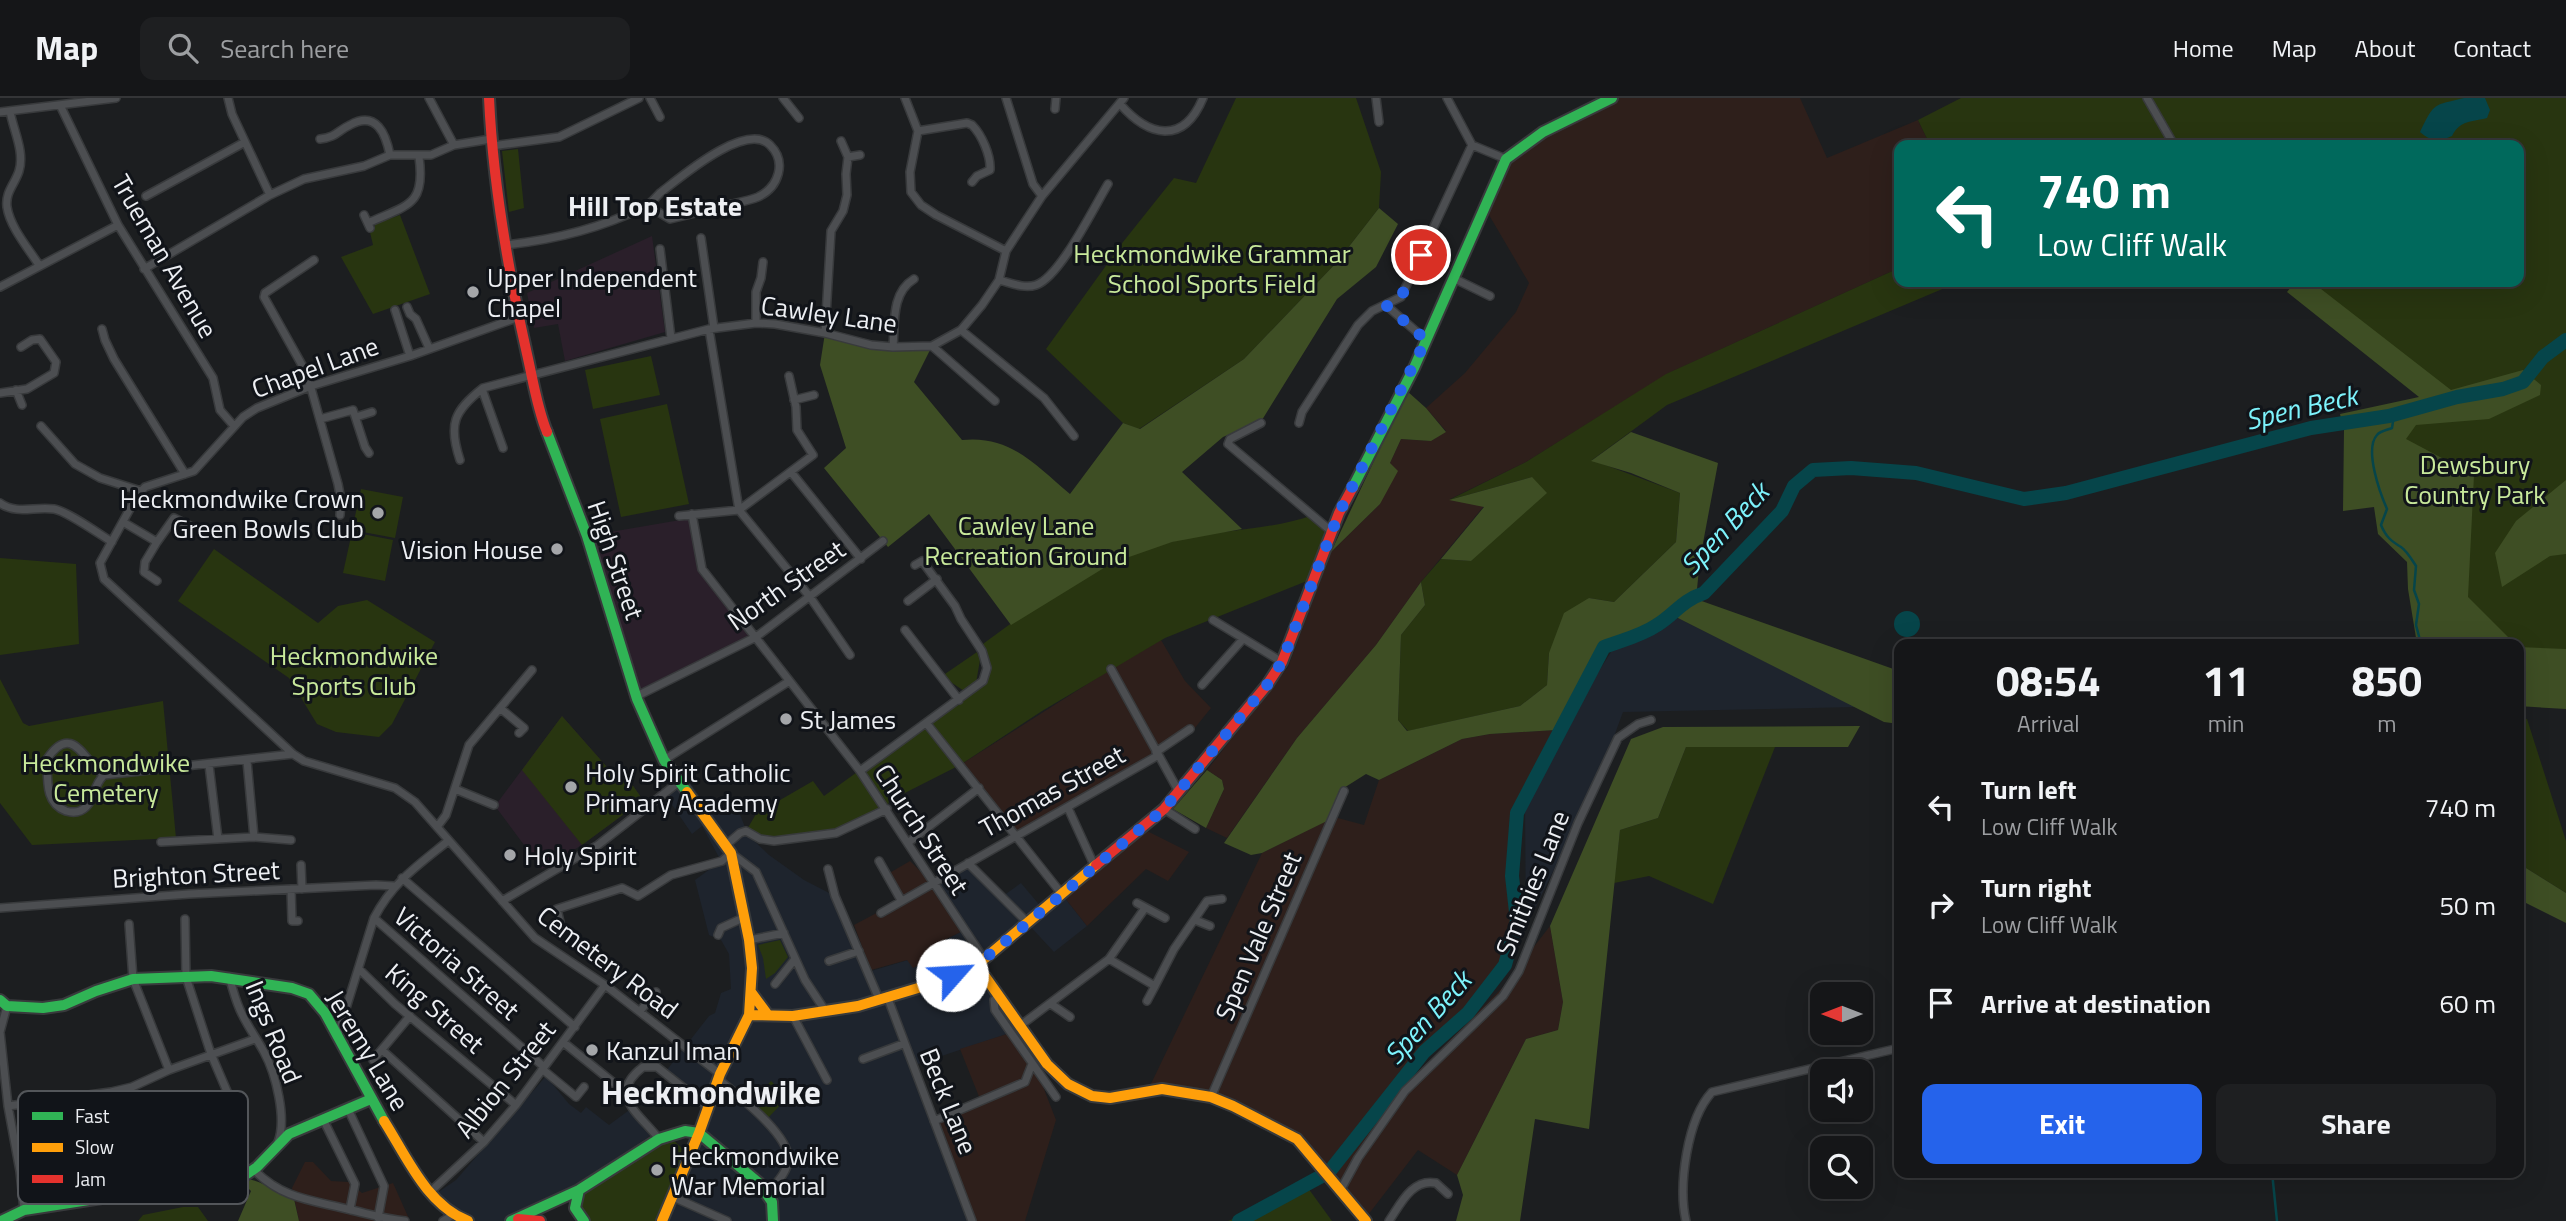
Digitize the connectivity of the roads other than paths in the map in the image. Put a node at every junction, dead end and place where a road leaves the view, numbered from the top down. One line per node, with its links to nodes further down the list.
1 (116, 98): 17 (street)
2 (228, 98): 28 (street)
3 (489, 98): 29 (main road, High Street)
4 (639, 98): 29 (street)
5 (649, 98): 21 (street)
6 (783, 98): 22 (street)
7 (905, 98): 24 (street)
8 (1006, 98): 41 (street)
9 (1056, 98): 18 (street)
10 (1203, 98): 16 (street)
11 (1376, 98): 23 (street)
12 (1447, 98): 31 (street)
13 (1612, 98): 36 (main road)
14 (2147, 98): 26 (street)
15 (433, 99): 30 (street)
16 (1122, 101): 41 (street, Cawley Lane)
17 (60, 105): 19 (street); 44 (street, Trueman Avenue)
18 (1055, 109)
19 (10, 111): 20 (street); 51 (street)
20 (0, 112)
21 (660, 117)
22 (799, 118)
23 (1378, 122)
24 (918, 131): 37 (street); 48 (street)
25 (320, 139): 32 (street)
26 (2171, 140)
27 (841, 141): 35 (street)
28 (244, 142): 39 (street); 40 (street)
29 (491, 143): 30 (street); 46 (main road, High Street)
30 (454, 145): 34 (street)
31 (1472, 145): 36 (street); 59 (street)
32 (390, 155): 34 (street); 39 (street)
33 (860, 155): 35 (street)
34 (419, 157): 43 (street)
35 (848, 157): 66 (street)
36 (1506, 159): 54 (main road)
37 (972, 182)
38 (1108, 184): 55 (street)
39 (270, 195): 52 (street)
40 (146, 196)
41 (1041, 196): 48 (street, Cawley Lane)
42 (648, 206): 42 (street); 46 (street)
43 (364, 215)
44 (118, 225): 51 (street); 52 (street, Trueman Avenue)
45 (701, 238): 63 (street)
46 (505, 245): 61 (main road, High Street)
47 (660, 249): 67 (street)
48 (1006, 251): 55 (street, Cawley Lane)
49 (314, 260): 76 (street)
50 (763, 262): 62 (street)
51 (38, 265): 56 (street)
52 (144, 269): 90 (street, Trueman Avenue)
53 (914, 279): 71 (street)
54 (1455, 279): 57 (street); 68 (main road)
55 (999, 280): 65 (street, Cawley Lane)
56 (0, 286)
57 (1490, 296)
58 (407, 306): 72 (street)
59 (1387, 306): 68 (street); 88 (street)
60 (395, 310): 73 (street)
61 (519, 317): 72 (street, Chapel Lane); 74 (main road, High Street)
62 (757, 323): 63 (street, Cawley Lane); 66 (street, Cawley Lane)
63 (711, 328): 67 (street, Cawley Lane); 99 (street)
64 (102, 329): 96 (street)
65 (961, 330): 69 (street, Cawley Lane); 91 (street)
66 (825, 333): 71 (street, Cawley Lane)
67 (671, 338): 74 (street, Cawley Lane)
68 (1426, 340): 105 (main road)
69 (932, 346): 71 (street, Cawley Lane); 82 (street)
70 (21, 347): 78 (street)
71 (893, 347)
72 (429, 348): 73 (street, Chapel Lane)
73 (410, 356): 76 (street, Chapel Lane)
74 (533, 374): 77 (street, Cawley Lane); 125 (main road, High Street)
75 (789, 376): 81 (street)
76 (311, 386): 86 (street); 90 (street, Chapel Lane)
77 (481, 389): 92 (street); 94 (street)
78 (16, 390): 79 (street); 83 (street)
79 (0, 393)
80 (814, 395): 81 (street)
81 (793, 401): 95 (street)
82 (995, 401)
83 (22, 405)
84 (372, 412): 85 (street)
85 (356, 417): 86 (street); 93 (street)
86 (320, 419): 101 (street)
87 (1261, 423): 105 (street)
88 (1299, 423)
89 (41, 426): 97 (street)
90 (234, 426): 96 (street, Chapel Lane)
91 (1074, 436)
92 (503, 448)
93 (369, 453)
94 (460, 460)
95 (791, 472): 99 (street); 109 (street)
96 (185, 474): 97 (street, Chapel Lane)
97 (143, 489): 103 (street)
98 (0, 503): 107 (street)
99 (739, 510): 100 (street); 113 (street)
100 (692, 514): 102 (street); 117 (street, Church Street)
101 (340, 515)
102 (679, 516)
103 (123, 522): 107 (street); 108 (street)
104 (190, 526): 108 (street)
105 (1331, 533): 120 (main road)
106 (883, 541): 109 (street, North Street)
107 (112, 542): 132 (street)
108 (157, 542): 112 (street)
109 (861, 559): 113 (street, North Street)
110 (915, 565): 111 (street)
111 (937, 579): 114 (street); 126 (street)
112 (156, 581)
113 (810, 597): 117 (street, North Street); 119 (street)
114 (908, 601)
115 (1213, 620): 118 (street)
116 (905, 630): 126 (street)
117 (756, 637): 123 (street, Church Street); 125 (street, North Street)
118 (1242, 639): 120 (street); 124 (street)
119 (850, 655)
120 (1282, 662): 143 (main road)
121 (1111, 669): 133 (street)
122 (532, 670): 127 (street)
123 (789, 682): 134 (street); 137 (street, Church Street)
124 (1202, 685)
125 (637, 699): 134 (main road, High Street)
126 (959, 699): 129 (street)
127 (500, 708): 130 (street); 141 (street)
128 (1651, 720): 256 (street, Smithies Lane)
129 (927, 724): 137 (street); 140 (street)
130 (524, 728)
131 (1191, 729): 133 (street, Thomas Street)
132 (293, 754): 135 (street, Cemetery Road); 148 (street, Cemetery Road)
133 (1156, 754): 143 (street); 145 (street, Thomas Street)
134 (664, 760): 139 (main road, High Street)
135 (247, 761): 136 (street, Cemetery Road); 150 (street)
136 (209, 765): 138 (street, Cemetery Road); 152 (street)
137 (862, 773): 146 (street, Church Street)
138 (104, 775): 138 (street)
139 (679, 782): 157 (main road, High Street); 172 (street)
140 (979, 788): 151 (street); 156 (street)
141 (454, 789): 144 (street); 148 (street)
142 (1344, 792): 237 (street, Spen Vale Street)
143 (1179, 793): 147 (main road)
144 (494, 805)
145 (1068, 808): 151 (street, Thomas Street); 161 (street)
146 (887, 809): 156 (street, Church Street); 157 (street)
147 (1164, 809): 149 (street); 161 (main road)
148 (437, 827): 154 (street, Cemetery Road)
149 (1195, 828)
150 (254, 836): 152 (street); 153 (street)
151 (1017, 836): 159 (street, Thomas Street); 168 (street)
152 (218, 839): 155 (street)
153 (291, 840)
154 (448, 841): 163 (street); 172 (street, Cemetery Road)
155 (161, 842)
156 (909, 842): 164 (street, Church Street)
157 (729, 849): 176 (main road, High Street); 182 (street); 186 (street)
158 (878, 861): 170 (street)
159 (968, 863): 164 (street, Thomas Street); 183 (street)
160 (301, 865): 167 (street)
161 (1096, 867): 168 (main road)
162 (828, 869): 189 (street, Beck Lane)
163 (402, 878): 165 (street); 216 (street)
164 (931, 882): 170 (street, Thomas Street); 193 (street, Church Street)
165 (394, 886): 167 (street, Brighton Street); 177 (street)
166 (290, 889): 167 (street, Brighton Street); 173 (street, Brighton Street); 181 (street)
167 (302, 889)
168 (1061, 893): 183 (main road)
169 (1222, 899): 180 (street)
170 (901, 900): 175 (street, Thomas Street)
171 (1137, 903): 174 (street)
172 (504, 904): 199 (street, Cemetery Road)
173 (0, 908)
174 (1145, 908): 178 (street); 191 (street)
175 (881, 912)
176 (745, 916): 187 (street); 188 (main road, High Street)
177 (374, 918): 194 (street); 227 (street, Victoria Street)
178 (1165, 918)
179 (185, 919): 195 (street)
180 (1195, 920): 185 (street); 200 (street)
181 (298, 921)
182 (560, 922)
183 (1028, 923): 193 (main road)
184 (129, 924): 197 (street)
185 (1210, 926)
186 (784, 933): 188 (street); 190 (street)
187 (718, 935)
188 (749, 940): 202 (main road, High Street)
189 (859, 951): 192 (street); 204 (street, Beck Lane)
190 (795, 959): 198 (street); 209 (street)
191 (1109, 959): 200 (street); 207 (street)
192 (829, 961)
193 (981, 962): 203 (main road); 204 (main road)
194 (359, 969): 212 (street, King Street); 217 (street)
195 (186, 977): 196 (main road, Jeremy Lane); 197 (main road, Jeremy Lane); 223 (street)
196 (229, 977): 217 (main road, Jeremy Lane); 218 (street, Ings Road)
197 (133, 979): 206 (main road, Jeremy Lane); 228 (street)
198 (775, 984)
199 (605, 985): 208 (street, Cemetery Road); 216 (street, Albion Street)
200 (1155, 986): 205 (street)
201 (656, 992): 208 (street)
202 (751, 992): 210 (main road, High Street); 211 (main road)
203 (999, 995): 215 (main road); 226 (street)
204 (883, 998): 209 (main road); 220 (street, Beck Lane)
205 (1147, 1001)
206 (4, 1003): 235 (street)
207 (1051, 1004): 214 (street); 215 (street)
208 (640, 1011): 229 (street, Cemetery Road)
209 (827, 1012): 213 (main road)
210 (749, 1015): 211 (main road); 229 (main road)
211 (768, 1015): 213 (main road)
212 (410, 1016): 222 (street); 240 (street, King Street)
213 (793, 1016): 230 (street)
214 (1070, 1017)
215 (1021, 1025): 237 (main road)
216 (575, 1027): 219 (street, Albion Street)
217 (338, 1034): 238 (main road, Jeremy Lane)
218 (255, 1039): 223 (street); 251 (street, Ings Road)
219 (563, 1042): 227 (street, Albion Street); 232 (street)
220 (903, 1044): 224 (street); 245 (street, Beck Lane)
221 (1894, 1049): 279 (street)
222 (382, 1050): 225 (street); 250 (street)
223 (211, 1054): 228 (street); 234 (street)
224 (863, 1059)
225 (373, 1060)
226 (1032, 1064): 236 (street); 245 (street)
227 (543, 1068): 231 (street, Victoria Street); 240 (street, Albion Street)
228 (169, 1070): 233 (street)
229 (719, 1076): 242 (main road); 258 (street, Cemetery Road)
230 (827, 1080)
231 (584, 1087)
232 (620, 1088)
233 (118, 1091)
234 (227, 1091)
235 (4, 1096): 241 (street)
236 (1056, 1097)
237 (1211, 1097): 256 (main road)
238 (371, 1099): 243 (main road); 257 (main road, Jeremy Lane)
239 (18, 1105): 241 (street)
240 (516, 1105): 250 (street, Albion Street)
241 (8, 1106): 246 (street)
242 (709, 1108): 248 (main road); 249 (street)
243 (348, 1109): 244 (main road); 265 (street)
244 (323, 1119): 251 (main road); 263 (street)
245 (934, 1121): 276 (street, Beck Lane)
246 (11, 1124): 247 (street); 252 (street)
247 (0, 1126)
248 (699, 1133): 249 (main road); 258 (main road); 260 (main road)
249 (659, 1139): 255 (main road)
250 (484, 1142): 257 (street, Albion Street)
251 (278, 1143): 253 (main road)
252 (18, 1161)
253 (255, 1171): 254 (main road); 263 (street)
254 (248, 1174)
255 (579, 1190): 267 (main road); 272 (main road)
256 (1340, 1191): 277 (main road)
257 (429, 1193): 266 (main road, Jeremy Lane)
258 (768, 1194): 275 (main road)
259 (1448, 1194): 278 (street)
260 (673, 1197): 273 (main road); 274 (street)
261 (23, 1204): 264 (street)
262 (64, 1204): 264 (main road)
263 (350, 1209): 265 (street)
264 (24, 1210): 268 (main road)
265 (378, 1218): 269 (street)
266 (448, 1218): 270 (main road)
267 (513, 1220): 271 (main road)
268 (1, 1221)
269 (405, 1221)
270 (468, 1221)
271 (540, 1221)
272 (584, 1221)
273 (662, 1221)
274 (727, 1221)
275 (773, 1221)
276 (972, 1221)
277 (1366, 1221)
278 (1389, 1221)
279 (1686, 1221)

